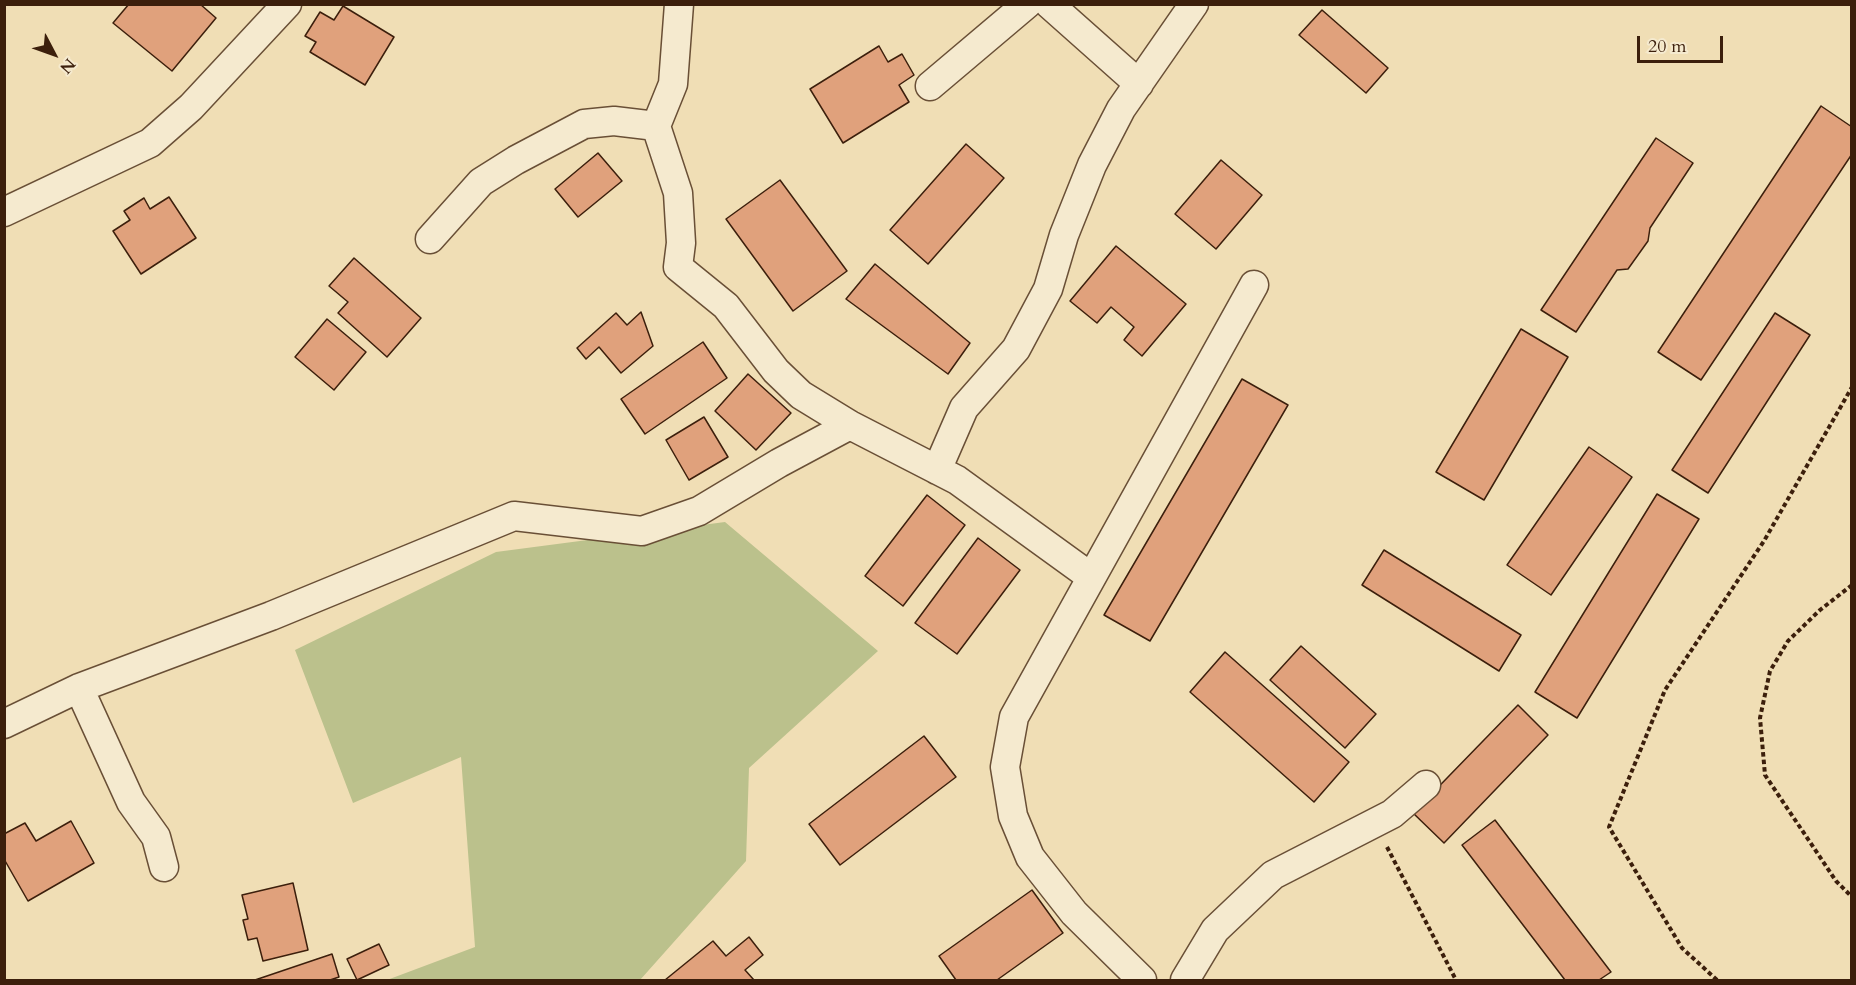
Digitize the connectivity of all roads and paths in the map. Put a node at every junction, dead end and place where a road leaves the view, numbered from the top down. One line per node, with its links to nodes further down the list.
1 (287, 4): 9 (street)
2 (679, 4): 8 (street)
3 (1027, 4): 7 (street)
4 (1050, 4): 6 (street)
5 (1194, 4): 6 (street)
6 (1139, 84): 14 (street)
7 (930, 86)
8 (656, 126): 10 (street); 13 (street)
9 (4, 212)
10 (430, 238)
11 (1254, 285): 15 (street)
12 (1851, 387): 26 (path)
13 (850, 425): 14 (street); 17 (street)
14 (937, 470): 15 (street)
15 (1091, 577): 23 (street)
16 (1851, 585): 22 (path)
17 (79, 688): 18 (street); 21 (street)
18 (4, 724)
19 (1426, 785): 20 (street)
20 (1374, 822): 24 (street); 25 (path)
21 (164, 867)
22 (1851, 897)
23 (1142, 981)
24 (1185, 981)
25 (1456, 981)
26 (1717, 981)

